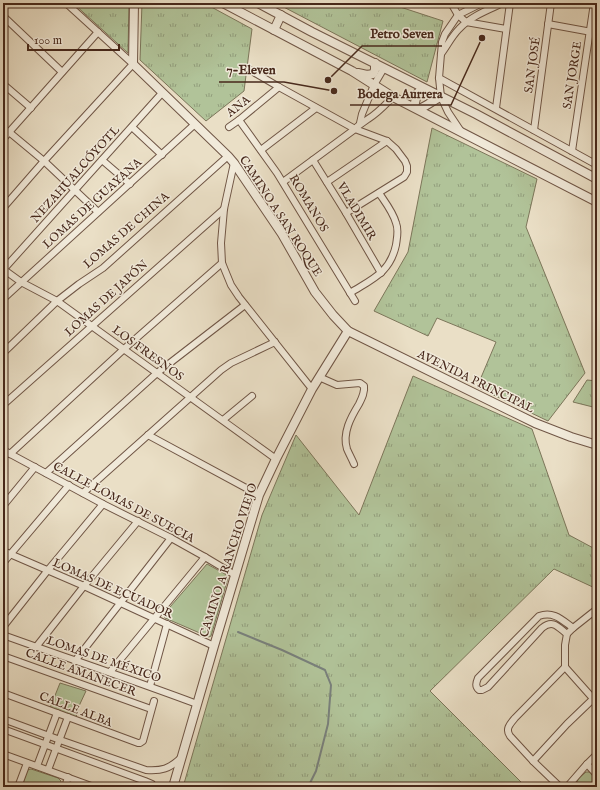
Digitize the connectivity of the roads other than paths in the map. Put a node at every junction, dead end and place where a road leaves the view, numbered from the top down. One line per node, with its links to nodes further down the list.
1 (8, 3): 12 (street)
2 (66, 3): 20 (street, CAMINO A SAN ROQUE)
3 (134, 3): 25 (street)
4 (223, 3): 19 (street)
5 (258, 3): 13 (street)
6 (451, 3): 14 (street)
7 (482, 3): 14 (street)
8 (503, 3): 16 (street)
9 (510, 3): 18 (street)
10 (551, 3): 17 (street, SAN JOSÉ)
11 (594, 3): 21 (street, SAN JORGE)
12 (3, 7)
13 (281, 15): 19 (street); 24 (street)
14 (458, 15): 16 (street); 23 (street)
15 (3, 16): 29 (street)
16 (466, 22): 18 (street); 23 (street)
17 (548, 24): 21 (street); 49 (street, SAN JOSÉ)
18 (506, 29): 41 (street)
19 (274, 30): 28 (street)
20 (98, 32): 25 (street, CAMINO A SAN ROQUE); 29 (street)
21 (590, 32): 22 (street); 54 (street, SAN JORGE)
22 (597, 33)
23 (441, 54): 30 (street)
24 (375, 63): 26 (street); 28 (street)
25 (132, 64): 35 (street, CAMINO A SAN ROQUE); 59 (street)
26 (384, 68): 32 (street); 34 (street)
27 (250, 70): 33 (street)
28 (352, 71): 32 (street)
29 (62, 72): 38 (street)
30 (439, 78): 37 (street); 41 (street)
31 (3, 84): 38 (street)
32 (374, 85): 36 (street); 43 (street)
33 (279, 87): 39 (street); 42 (street, ANA)
34 (422, 88): 37 (street); 40 (street)
35 (162, 93): 44 (street, CAMINO A SAN ROQUE); 45 (street, NEZAHUALCÓYOTL)
36 (393, 97): 40 (street); 43 (street)
37 (442, 97): 40 (street); 48 (street); 62 (street)
38 (31, 108): 50 (street)
39 (316, 108): 47 (street); 53 (street)
40 (417, 108): 48 (street)
41 (496, 108): 49 (street)
42 (239, 120): 46 (street, ANA); 53 (street, ROMANOS)
43 (360, 123): 47 (street)
44 (195, 124): 55 (street, LOMAS DE GUAYANA); 56 (street, CAMINO A SAN ROQUE)
45 (132, 127): 55 (street); 57 (street, NEZAHUALCÓYOTL)
46 (229, 127)
47 (355, 129): 52 (street); 58 (street)
48 (460, 130): 68 (street)
49 (534, 130): 54 (street)
50 (9, 132): 51 (street); 59 (street)
51 (3, 139)
52 (387, 141): 64 (street); 67 (street)
53 (261, 150): 63 (street, ROMANOS)
54 (572, 151): 61 (street)
55 (162, 155): 65 (street, LOMAS DE GUAYANA)
56 (228, 156): 60 (street, CAMINO A SAN ROQUE); 79 (street, LOMAS DE CHINA)
57 (102, 160): 65 (street); 66 (street, NEZAHUALCÓYOTL)
58 (314, 160): 63 (street); 64 (street, VLADIMIR)
59 (44, 161): 66 (street); 69 (street)
60 (234, 163): 70 (street); 83 (street, CAMINO A SAN ROQUE)
61 (597, 165)
62 (597, 179)
63 (283, 182): 77 (street, ROMANOS)
64 (327, 182): 72 (street, VLADIMIR)
65 (130, 184): 71 (street, LOMAS DE GUAYANA)
66 (75, 190): 71 (street); 74 (street, NEZAHUALCÓYOTL)
67 (379, 193): 72 (street); 75 (street)
68 (597, 202)
69 (3, 208)
70 (224, 208): 73 (street); 82 (street, LOMAS DE JAPÓN)
71 (98, 212): 76 (street, LOMAS DE GUAYANA)
72 (346, 213): 75 (street, VLADIMIR)
73 (222, 263): 81 (street); 85 (street)
74 (3, 269): 76 (street, LOS FRESNOS)
75 (380, 274): 77 (street)
76 (21, 282): 78 (street, LOMAS DE GUAYANA); 79 (street, LOS FRESNOS)
77 (350, 292): 80 (street, ROMANOS)
78 (3, 299)
79 (57, 301): 82 (street, LOS FRESNOS); 86 (street, LOMAS DE CHINA)
80 (355, 301)
81 (245, 305): 84 (street); 87 (street)
82 (91, 326): 85 (street, LOS FRESNOS); 92 (street, LOMAS DE JAPÓN)
83 (348, 331): 88 (street, CAMINO A RANCHO VIEJO); 95 (street, AVENIDA PRINCIPAL)
84 (275, 342): 89 (street); 91 (street)
85 (124, 349): 87 (street, LOS FRESNOS); 97 (street)
86 (3, 353)
87 (157, 373): 91 (street, LOS FRESNOS); 101 (street)
88 (320, 378): 89 (street, CAMINO A RANCHO VIEJO); 99 (street)
89 (312, 389): 98 (street, CAMINO A RANCHO VIEJO)
90 (252, 396): 93 (street)
91 (190, 397): 93 (street, LOS FRESNOS); 94 (street)
92 (3, 405)
93 (223, 420): 98 (street, LOS FRESNOS)
94 (148, 435): 103 (street); 104 (street)
95 (597, 445)
96 (3, 450): 97 (street, CALLE LOMAS DE SUECIA)
97 (10, 454): 100 (street, CALLE LOMAS DE SUECIA)
98 (276, 459): 104 (street, CAMINO A RANCHO VIEJO)
99 (354, 464)
100 (36, 468): 101 (street, CALLE LOMAS DE SUECIA); 106 (street)
101 (46, 473): 102 (street, CALLE LOMAS DE SUECIA)
102 (69, 485): 103 (street, CALLE LOMAS DE SUECIA); 110 (street)
103 (83, 493): 105 (street, CALLE LOMAS DE SUECIA)
104 (259, 495): 114 (street, CAMINO A RANCHO VIEJO)
105 (103, 504): 107 (street, CALLE LOMAS DE SUECIA); 113 (street)
106 (3, 506)
107 (138, 521): 108 (street, CALLE LOMAS DE SUECIA); 115 (street)
108 (171, 538): 111 (street, CALLE LOMAS DE SUECIA); 116 (street)
109 (3, 551): 110 (street, LOMAS DE ECUADOR)
110 (10, 554): 112 (street); 113 (street, LOMAS DE ECUADOR)
111 (205, 556): 114 (street, CALLE LOMAS DE SUECIA); 119 (street)
112 (3, 563)
113 (48, 570): 115 (street, LOMAS DE ECUADOR); 122 (street)
114 (235, 575): 126 (street, CAMINO A RANCHO VIEJO)
115 (84, 586): 116 (street, LOMAS DE ECUADOR); 127 (street)
116 (121, 602): 119 (street, LOMAS DE ECUADOR); 129 (street)
117 (597, 609): 123 (street)
118 (556, 616): 121 (street); 121 (street); 123 (street)
119 (154, 618): 120 (street, LOMAS DE ECUADOR); 131 (street)
120 (167, 624): 126 (street, LOMAS DE ECUADOR); 132 (street)
121 (554, 625): 124 (street)
122 (3, 627)
123 (573, 628): 124 (street)
124 (567, 634): 130 (street)
125 (3, 635): 127 (street, LOMAS DE MÉXICO)
126 (214, 646): 136 (street, CAMINO A RANCHO VIEJO)
127 (36, 647): 129 (street, LOMAS DE MÉXICO)
128 (3, 656): 137 (street, CALLE AMANECER)
129 (76, 661): 131 (street, LOMAS DE MÉXICO)
130 (565, 667): 135 (street); 149 (street)
131 (110, 672): 132 (street, LOMAS DE MÉXICO)
132 (150, 686): 136 (street, LOMAS DE MÉXICO)
133 (3, 693): 138 (street, CALLE ALBA)
134 (154, 701): 137 (street)
135 (595, 701): 149 (street)
136 (197, 704): 147 (street, CAMINO A RANCHO VIEJO)
137 (151, 709): 139 (street, CALLE ALBA)
138 (56, 713): 139 (street, CALLE ALBA); 142 (street)
139 (68, 717): 143 (street)
140 (3, 719): 142 (street)
141 (3, 729): 144 (street)
142 (48, 736): 143 (street); 144 (street)
143 (60, 740): 145 (street); 153 (street)
144 (45, 744): 145 (street); 152 (street)
145 (57, 748): 154 (street); 155 (street)
146 (3, 754): 150 (street)
147 (182, 757): 153 (street); 162 (street, CAMINO A RANCHO VIEJO)
148 (596, 758): 151 (street)
149 (532, 761): 163 (street)
150 (27, 762): 152 (street); 158 (street)
151 (587, 764): 156 (street); 164 (street)
152 (37, 766): 154 (street)
153 (134, 766): 155 (street)
154 (48, 770): 157 (street)
155 (131, 775): 161 (street)
156 (597, 776)
157 (68, 778): 159 (street); 160 (street)
158 (18, 787)
159 (65, 787)
160 (94, 787)
161 (154, 787)
162 (173, 787)
163 (560, 787)
164 (567, 787)

